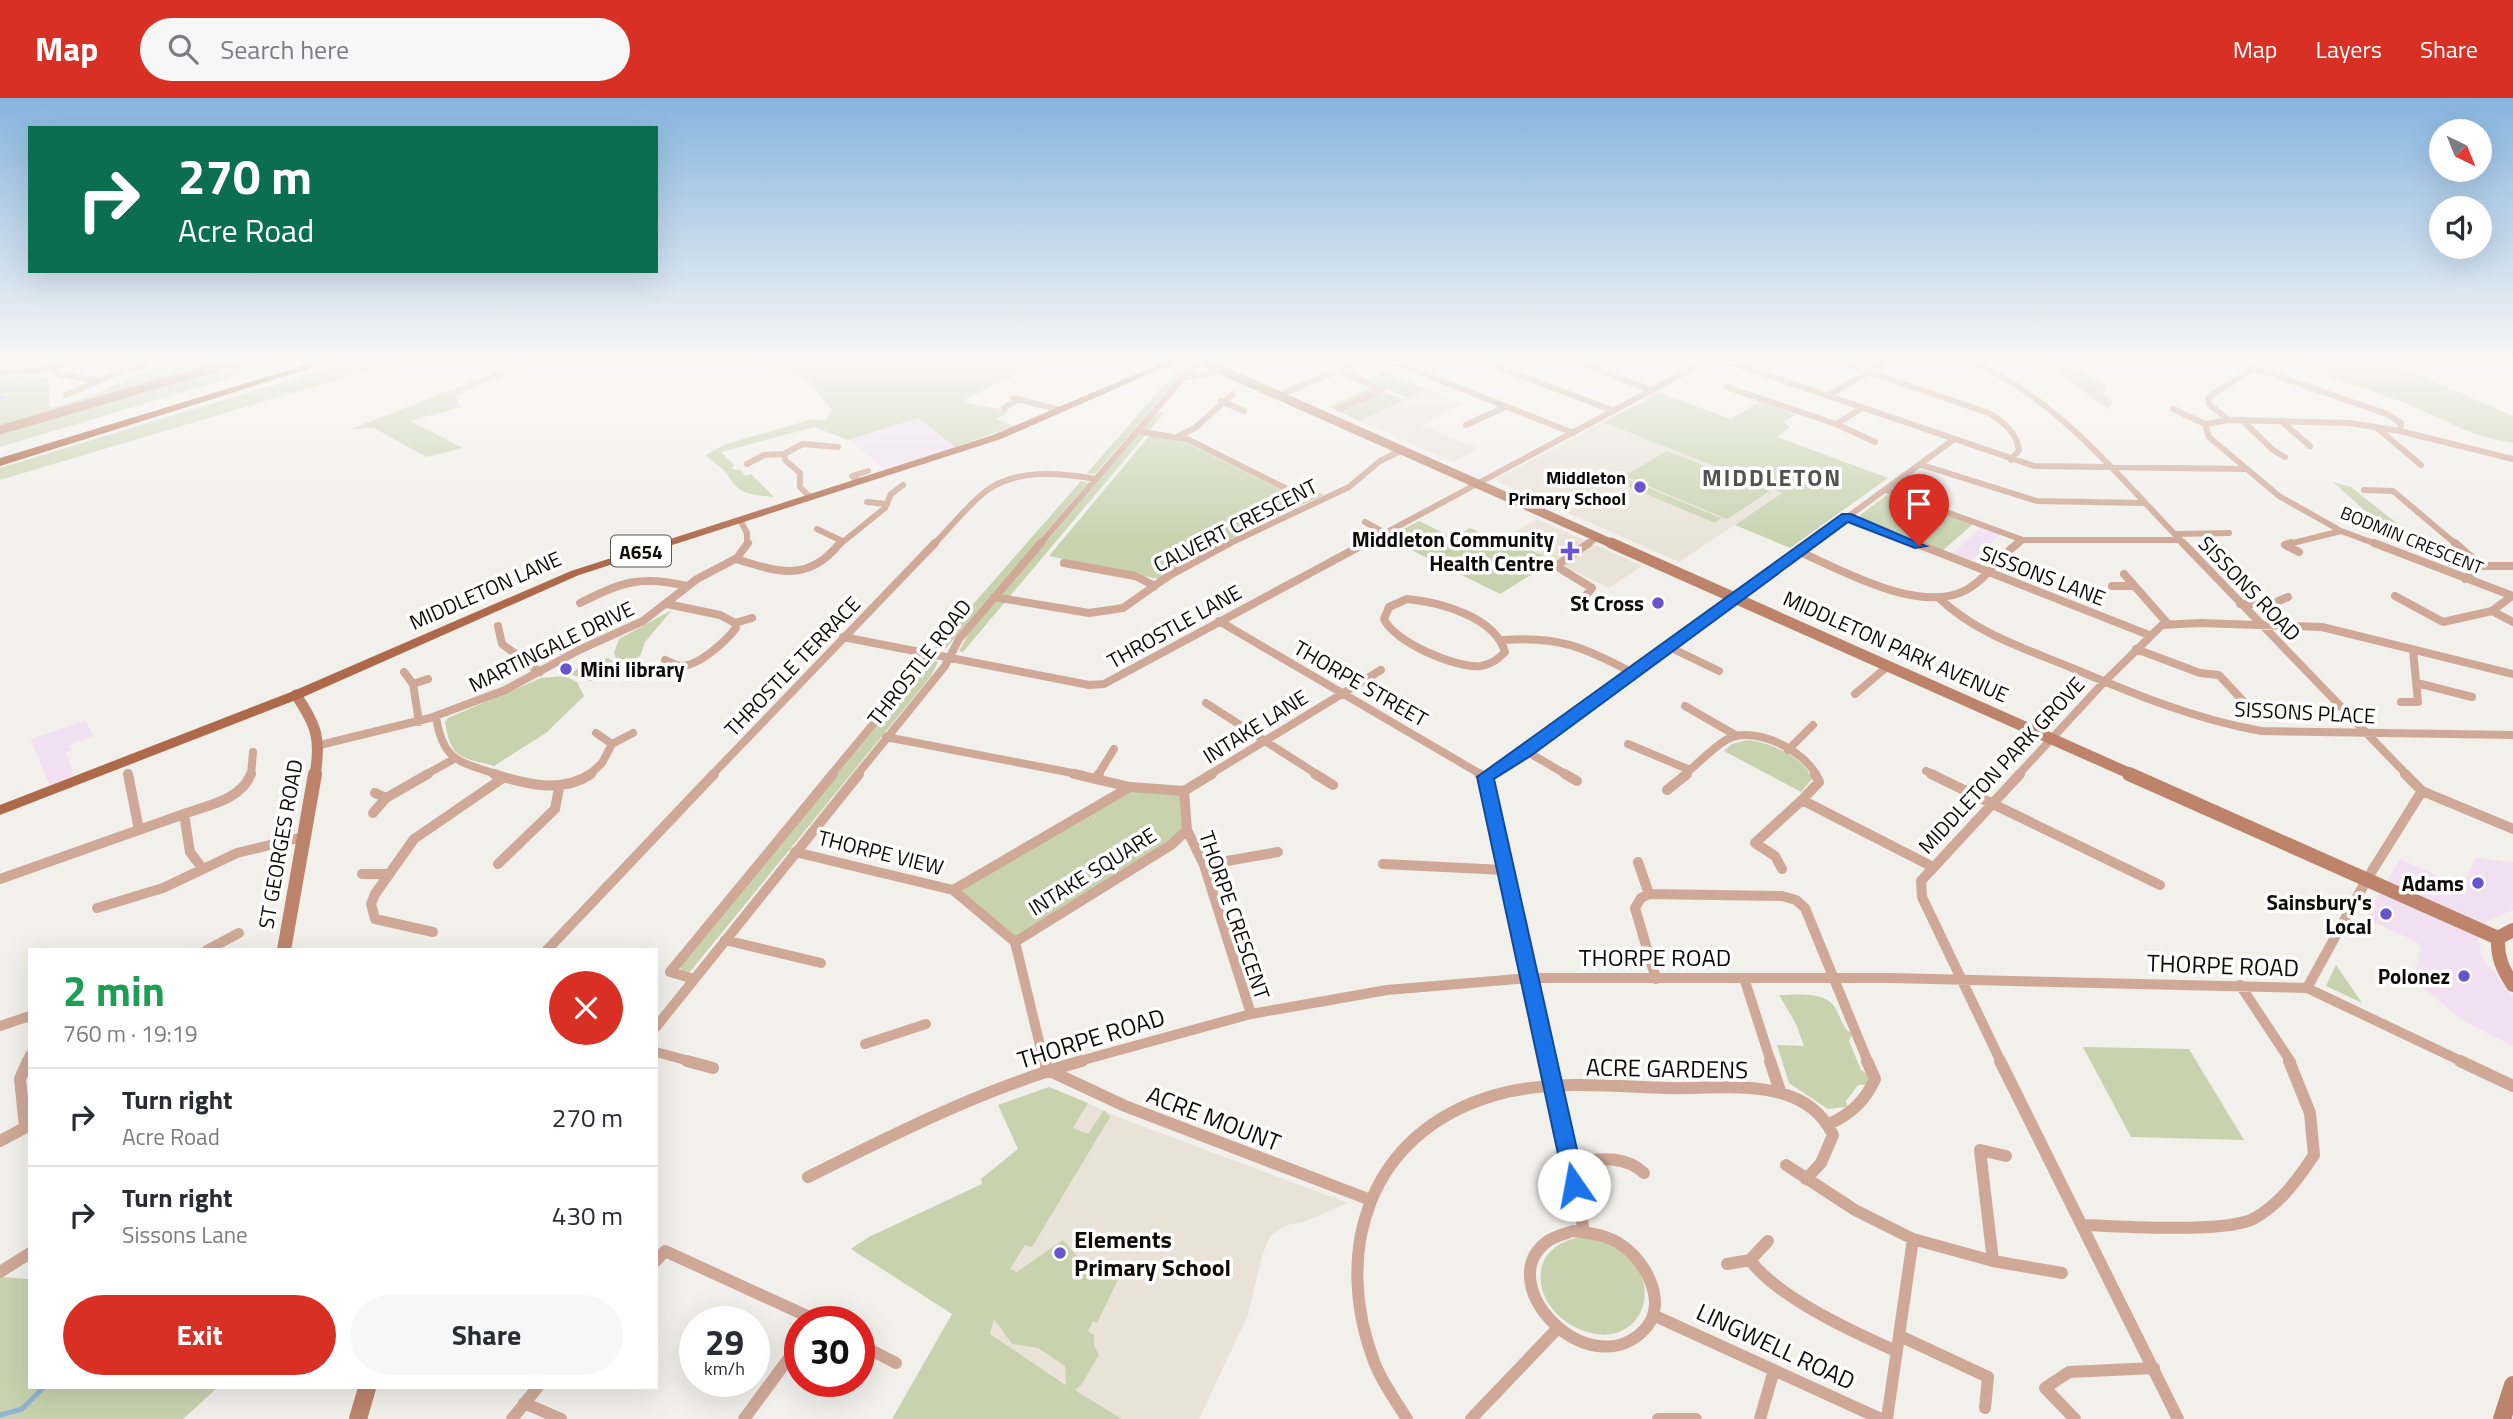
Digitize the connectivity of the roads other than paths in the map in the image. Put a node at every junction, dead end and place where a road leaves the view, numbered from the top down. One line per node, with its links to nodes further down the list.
1 (2281, 421): 33 (street)
2 (29, 422): 26 (street)
3 (101, 422): 36 (highway)
4 (131, 422): 41 (highway)
5 (1033, 422): 49 (main road, MIDDLETON LANE / A654)
6 (1146, 422): 27 (street, THROSTLE ROAD)
7 (1204, 422): 30 (street)
8 (1340, 422): 35 (street, MIDDLETON PARK AVENUE)
9 (1473, 422): 24 (street)
10 (1543, 422): 29 (street)
11 (1594, 422): 29 (street, THROSTLE LANE)
12 (1829, 422): 22 (street)
13 (1840, 422): 22 (street)
14 (1900, 422): 31 (street)
15 (2002, 422): 39 (street)
16 (2064, 422): 45 (street, SISSONS ROAD)
17 (2198, 422): 23 (street)
18 (2220, 422): 23 (street)
19 (2244, 422): 38 (street)
20 (2293, 422): 25 (street)
21 (2399, 422): 28 (street)
22 (1836, 424): 32 (street)
23 (2206, 424): 46 (street, BODMIN CRESCENT)
24 (1466, 425)
25 (2374, 426): 28 (street); 44 (street)
26 (0, 430)
27 (1138, 431): 30 (street); 50 (street, THROSTLE ROAD)
28 (2400, 431): 40 (street)
29 (1573, 433): 51 (street, THROSTLE LANE)
30 (1177, 437): 53 (street)
31 (1953, 440): 39 (street); 43 (street)
32 (1875, 442)
33 (2310, 446)
34 (838, 447): 37 (street)
35 (1403, 450): 51 (street, MIDDLETON PARK AVENUE); 85 (street, CALVERT CRESCENT)
36 (0, 452)
37 (784, 454): 42 (street); 56 (street)
38 (2285, 457)
39 (2011, 460): 45 (street)
40 (2512, 460)
41 (0, 462)
42 (747, 464)
43 (1922, 465): 54 (street); 58 (street)
44 (2421, 465)
45 (2110, 468): 46 (street); 58 (street, SISSONS ROAD)
46 (2245, 469): 64 (street, BODMIN CRESCENT)
47 (868, 471): 49 (street)
48 (843, 478): 49 (street)
49 (856, 478): 56 (main road, MIDDLETON LANE / A654)
50 (1096, 479): 91 (street, THROSTLE ROAD); 107 (street, THROSTLE TERRACE)
51 (1477, 483): 65 (street, THROSTLE LANE); 67 (street, MIDDLETON PARK AVENUE)
52 (903, 485): 59 (street)
53 (1285, 488)
54 (1886, 490): 60 (street); 70 (street)
55 (2364, 491): 79 (street)
56 (810, 497): 61 (main road, MIDDLETON LANE / A654)
57 (867, 502): 59 (street)
58 (2143, 503): 68 (street, SISSONS ROAD)
59 (887, 505): 71 (street)
60 (1847, 517): 73 (street); 81 (street, SISSONS LANE)
61 (740, 520): 75 (street); 128 (main road, MIDDLETON LANE / A654)
62 (1365, 522): 65 (street)
63 (817, 529): 71 (street)
64 (2342, 531): 72 (street); 83 (street, BODMIN CRESCENT)
65 (1385, 533): 100 (street, THROSTLE LANE)
66 (2229, 533): 68 (street)
67 (1598, 537): 78 (street); 92 (street, MIDDLETON PARK AVENUE)
68 (2177, 537): 70 (street); 97 (street, SISSONS ROAD)
69 (2278, 539): 72 (street)
70 (2023, 540): 81 (street)
71 (842, 541): 75 (street)
72 (2286, 545): 74 (street)
73 (1798, 551): 92 (street); 95 (street)
74 (2299, 552)
75 (736, 559): 84 (street, MARTINGALE DRIVE)
76 (1064, 563): 85 (street)
77 (1535, 566): 78 (street)
78 (1556, 566): 88 (street)
79 (2481, 566): 80 (street); 83 (street)
80 (2513, 566)
81 (1986, 572): 95 (street); 106 (street, SISSONS LANE)
82 (2124, 574): 87 (street)
83 (2465, 579): 90 (street, BODMIN CRESCENT)
84 (687, 586): 94 (street); 96 (street, MARTINGALE DRIVE)
85 (1155, 586): 91 (street, CALVERT CRESCENT)
86 (2112, 586): 87 (street)
87 (2132, 586): 103 (street)
88 (1587, 594)
89 (2395, 596): 98 (street)
90 (2513, 596): 98 (street)
91 (994, 597): 113 (street, THROSTLE ROAD)
92 (1735, 597): 109 (street); 115 (street, MIDDLETON PARK AVENUE)
93 (2288, 597): 97 (street)
94 (579, 598)
95 (1939, 598): 123 (street, SISSONS PLACE)
96 (667, 604): 102 (street); 119 (street, MARTINGALE DRIVE)
97 (2240, 604): 104 (street, SISSONS ROAD)
98 (2491, 611): 101 (street)
99 (752, 618): 102 (street)
100 (1219, 621): 113 (street, THROSTLE LANE); 126 (street, THORPE STREET)
101 (2513, 622)
102 (735, 623): 114 (street)
103 (2168, 624): 104 (street); 106 (street, MIDDLETON PARK GROVE)
104 (2258, 624): 111 (street); 139 (street, SISSONS ROAD)
105 (498, 626): 119 (street)
106 (2149, 635): 110 (street, MIDDLETON PARK GROVE)
107 (843, 637): 112 (street, THROSTLE LANE); 203 (street, THROSTLE TERRACE)
108 (1504, 640): 108 (street); 120 (street)
109 (1667, 646): 117 (street); 120 (street)
110 (2136, 649): 123 (street, MIDDLETON PARK GROVE); 130 (street)
111 (2413, 650): 121 (street); 124 (street)
112 (931, 654): 113 (street, THROSTLE LANE); 208 (street, THROSTLE ROAD)
113 (950, 657): 142 (street, THROSTLE ROAD)
114 (666, 660)
115 (1888, 666): 127 (street); 143 (street, MIDDLETON PARK AVENUE)
116 (1381, 670): 126 (street, INTAKE LANE)
117 (1719, 671)
118 (404, 672): 125 (street)
119 (540, 672): 134 (street, MARTINGALE DRIVE)
120 (1631, 672): 150 (street)
121 (2513, 674)
122 (428, 679): 125 (street)
123 (2104, 682): 139 (street, SISSONS PLACE); 143 (street, MIDDLETON PARK GROVE)
124 (2417, 683): 129 (street); 131 (street)
125 (413, 684): 135 (street)
126 (1344, 692): 144 (street, INTAKE LANE); 156 (street, THORPE STREET)
127 (1855, 694)
128 (296, 695): 147 (street); 170 (main road, MIDDLETON LANE / A654)
129 (2472, 697)
130 (2243, 701)
131 (2401, 702)
132 (1206, 703): 144 (street)
133 (1685, 706): 141 (street)
134 (436, 717): 135 (street, MARTINGALE DRIVE); 152 (street)
135 (419, 722): 147 (street, MARTINGALE DRIVE)
136 (1813, 725): 149 (street)
137 (596, 733): 145 (street)
138 (633, 733): 145 (street)
139 (2366, 733): 140 (street, SISSONS PLACE); 165 (street, SISSONS ROAD)
140 (2513, 735)
141 (1737, 736): 149 (street); 153 (street)
142 (886, 737): 158 (street); 177 (street, THROSTLE ROAD)
143 (2052, 739): 169 (street, MIDDLETON PARK GROVE); 190 (street, MIDDLETON PARK AVENUE)
144 (1264, 742): 160 (street); 163 (street, INTAKE LANE)
145 (612, 744): 161 (street)
146 (1628, 744): 153 (street)
147 (320, 745): 176 (street, ST GEORGES ROAD)
148 (1114, 749): 158 (street)
149 (1788, 750): 168 (street)
150 (1526, 751): 156 (street); 159 (street)
151 (253, 752): 172 (street)
152 (454, 759): 157 (street); 167 (street)
153 (1690, 770): 164 (street)
154 (1926, 771): 169 (street)
155 (128, 773): 174 (street)
156 (1485, 777): 186 (street)
157 (503, 778): 161 (street); 188 (street)
158 (1096, 778): 162 (street)
159 (1577, 781)
160 (1333, 785)
161 (559, 788): 180 (street)
162 (1130, 788): 163 (street); 192 (street)
163 (1184, 790): 175 (street, THORPE CRESCENT)
164 (1667, 790)
165 (2422, 791): 173 (street, SISSONS ROAD); 190 (street)
166 (375, 793): 167 (street)
167 (386, 798): 171 (street)
168 (1802, 800): 183 (street); 185 (street)
169 (1991, 803): 183 (street, MIDDLETON PARK GROVE); 191 (street)
170 (0, 810)
171 (373, 813)
172 (184, 814): 174 (street); 184 (street)
173 (2513, 829)
174 (139, 830): 189 (street)
175 (1187, 830): 182 (street, THORPE CRESCENT); 200 (street, INTAKE SQUARE)
176 (303, 837): 184 (street); 202 (street, ST GEORGES ROAD)
177 (795, 852): 192 (street, THORPE VIEW); 199 (street, THROSTLE ROAD)
178 (1278, 852): 182 (street)
179 (1638, 862): 193 (street)
180 (498, 864)
181 (1383, 864): 186 (street)
182 (1204, 865): 214 (street, THORPE CRESCENT)
183 (1933, 867): 210 (street, MIDDLETON PARK GROVE)
184 (202, 869): 194 (street)
185 (1782, 869)
186 (1504, 870): 205 (street)
187 (362, 874): 188 (street)
188 (387, 874): 196 (street)
189 (0, 879)
190 (2367, 879): 198 (street, MIDDLETON PARK AVENUE); 213 (street)
191 (2160, 885)
192 (953, 890): 200 (street, THORPE VIEW)
193 (1648, 894): 207 (street); 209 (street)
194 (97, 908)
195 (2513, 930): 198 (street)
196 (433, 932)
197 (239, 933): 201 (street)
198 (2498, 938): 212 (street)
199 (725, 940): 204 (street); 208 (street, THROSTLE ROAD)
200 (1015, 942): 223 (street)
201 (211, 948)
202 (284, 948)
203 (549, 948)
204 (821, 963)
205 (1528, 978): 209 (street, THORPE ROAD); 214 (street, THORPE ROAD); 224 (street)
206 (1744, 978): 207 (street, THORPE ROAD); 209 (street, THORPE ROAD); 226 (street)
207 (1834, 978): 210 (street, THORPE ROAD); 227 (street)
208 (694, 979): 216 (street, THROSTLE ROAD)
209 (1656, 979)
210 (1960, 979): 211 (street, THORPE ROAD); 237 (street, MIDDLETON PARK GROVE)
211 (2240, 985): 213 (street, THORPE ROAD); 237 (street)
212 (2513, 985)
213 (2307, 988): 225 (street, THORPE ROAD)
214 (1251, 1014): 223 (street, THORPE ROAD)
215 (28, 1017): 218 (street)
216 (658, 1024)
217 (926, 1024): 219 (street)
218 (0, 1026)
219 (865, 1044)
220 (658, 1053): 222 (street)
221 (28, 1060): 228 (street)
222 (713, 1068)
223 (1048, 1070): 234 (street, THORPE ROAD); 236 (street, ACRE MOUNT)
224 (1554, 1086): 226 (street, ACRE GARDENS); 231 (street); 236 (street, ACRE GARDENS)
225 (2513, 1086)
226 (1780, 1091): 227 (street)
227 (1829, 1124): 235 (street)
228 (28, 1126): 229 (street)
229 (0, 1141)
230 (2006, 1156): 244 (street)
231 (1569, 1162): 233 (street); 238 (street)
232 (1786, 1165): 235 (street)
233 (1644, 1173)
234 (808, 1177)
235 (1806, 1179): 239 (street)
236 (1368, 1199): 267 (street, ACRE GARDENS)
237 (2083, 1225): 256 (street, MIDDLETON PARK GROVE)
238 (1584, 1231): 249 (street); 250 (street)
239 (1913, 1239): 244 (street); 251 (street)
240 (1768, 1241): 243 (street)
241 (28, 1253): 246 (street)
242 (658, 1259): 248 (street)
243 (1750, 1261): 245 (street); 252 (street)
244 (1993, 1261): 247 (street)
245 (1727, 1264)
246 (0, 1272)
247 (2062, 1273)
248 (784, 1306)
249 (1653, 1315): 250 (street); 257 (street, LINGWELL ROAD)
250 (1557, 1329): 268 (street)
251 (1900, 1336): 252 (street); 262 (street)
252 (1896, 1351): 273 (street)
253 (875, 1352): 254 (street)
254 (896, 1363)
255 (784, 1365): 266 (street)
256 (2154, 1368): 274 (street); 275 (street, MIDDLETON PARK GROVE)
257 (1774, 1370): 271 (street); 272 (street, LINGWELL ROAD)
258 (2513, 1385): 276 (street)
259 (367, 1389): 263 (street)
260 (536, 1389): 261 (street)
261 (524, 1403): 264 (street); 265 (street)
262 (1985, 1408)
263 (358, 1419)
264 (512, 1419)
265 (561, 1419)
266 (744, 1419)
267 (1407, 1419)
268 (1471, 1419)
269 (1658, 1419): 270 (street)
270 (1696, 1419)
271 (1760, 1419)
272 (1881, 1419)
273 (1887, 1419)
274 (2075, 1419)
275 (2178, 1419)
276 (2502, 1419)

